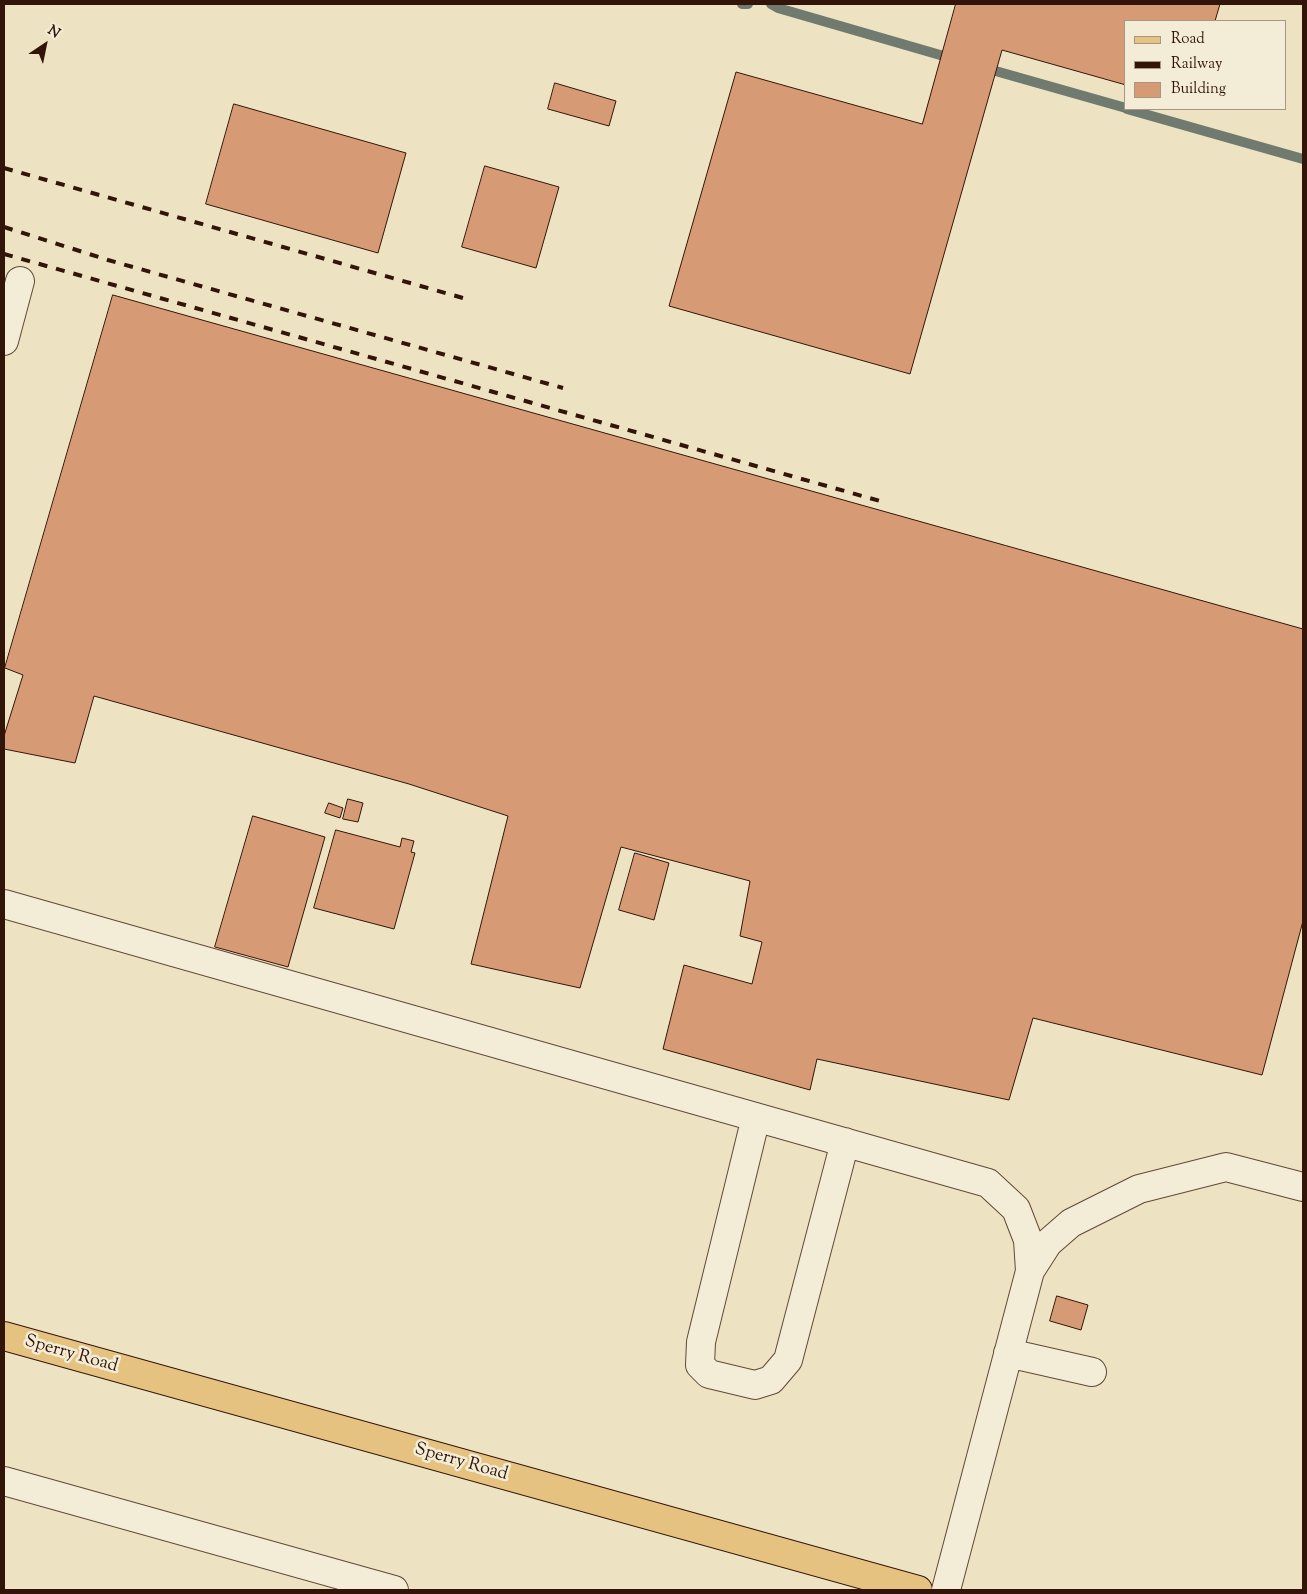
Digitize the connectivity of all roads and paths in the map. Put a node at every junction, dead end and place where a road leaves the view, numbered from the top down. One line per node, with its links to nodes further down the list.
1 (20, 281): 2 (lane)
2 (4, 341)
3 (4, 904): 4 (lane)
4 (756, 1117): 5 (lane); 5 (lane)
5 (845, 1142): 7 (lane)
6 (1303, 1188): 7 (lane)
7 (1030, 1271): 9 (lane)
8 (4, 1336): 13 (main road, Sperry Road)
9 (1008, 1353): 10 (lane); 14 (lane)
10 (1092, 1372)
11 (4, 1481): 12 (lane)
12 (394, 1590)
13 (918, 1590)
14 (946, 1590)

